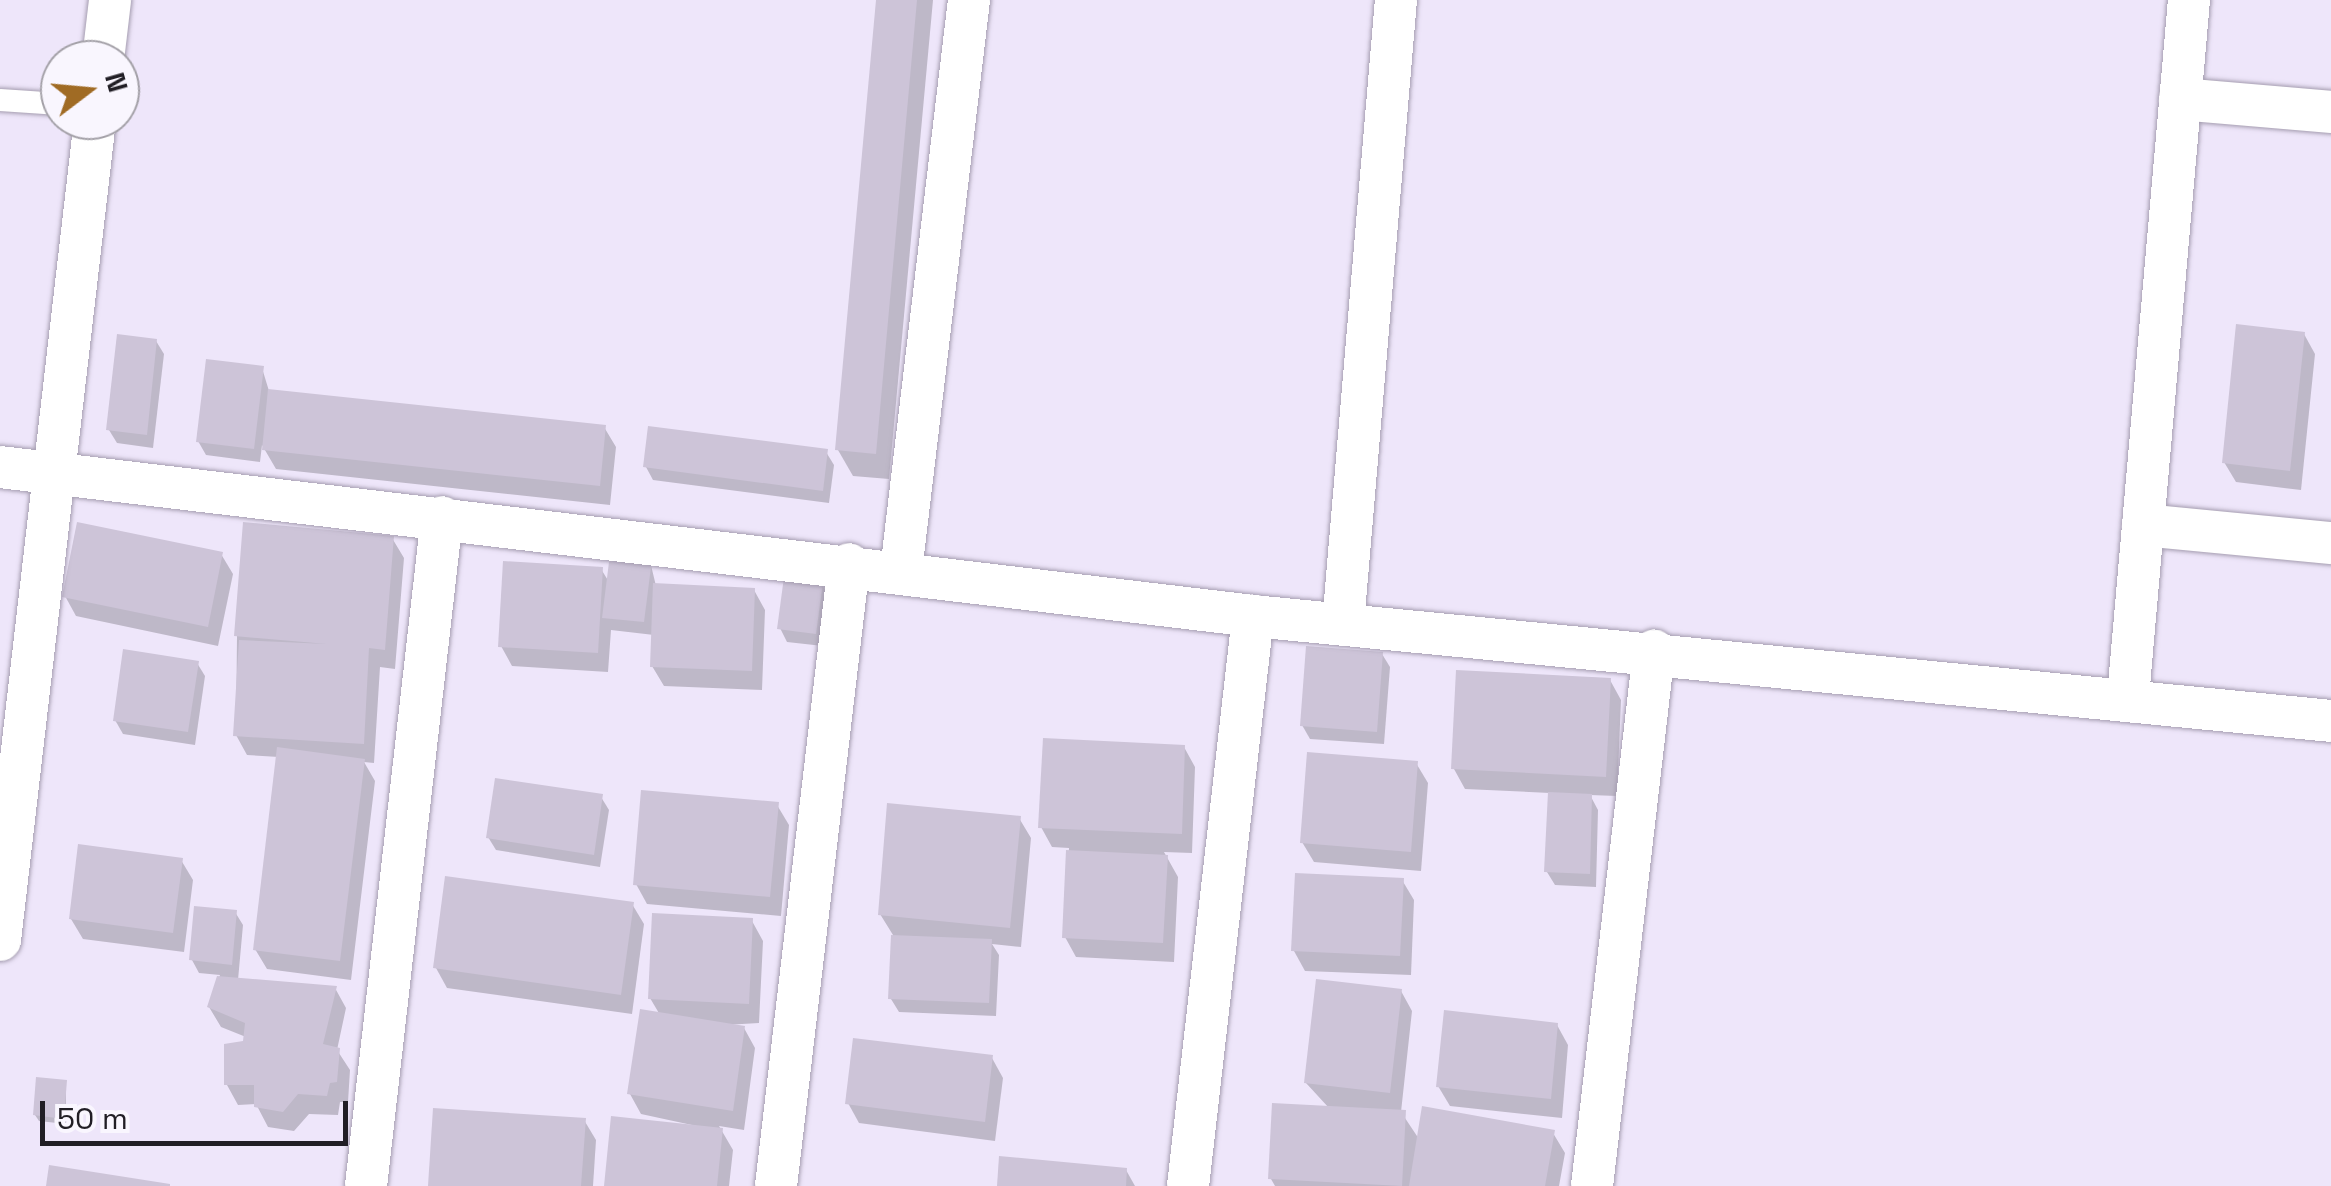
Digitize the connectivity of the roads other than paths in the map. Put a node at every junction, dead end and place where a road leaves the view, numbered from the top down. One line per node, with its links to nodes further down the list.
1 (110, 0): 5 (street)
2 (969, 0): 17 (street)
3 (1396, 0): 19 (street)
4 (2188, 0): 6 (street)
5 (105, 40)
6 (2180, 98): 9 (street); 14 (street)
7 (0, 100): 8 (lane)
8 (40, 103)
9 (2331, 112)
10 (94, 140): 12 (street)
11 (0, 468): 12 (street)
12 (52, 474): 13 (street); 23 (street)
13 (442, 516): 16 (street); 24 (street)
14 (2143, 525): 15 (street); 21 (street)
15 (2331, 543)
16 (849, 564): 17 (street); 25 (street)
17 (901, 571): 18 (street)
18 (1253, 616): 19 (street); 26 (street)
19 (1343, 624): 20 (street)
20 (1654, 650): 21 (street); 27 (street)
21 (2128, 697): 22 (street)
22 (2331, 721)
23 (0, 940)
24 (366, 1186)
25 (776, 1186)
26 (1188, 1186)
27 (1592, 1186)

